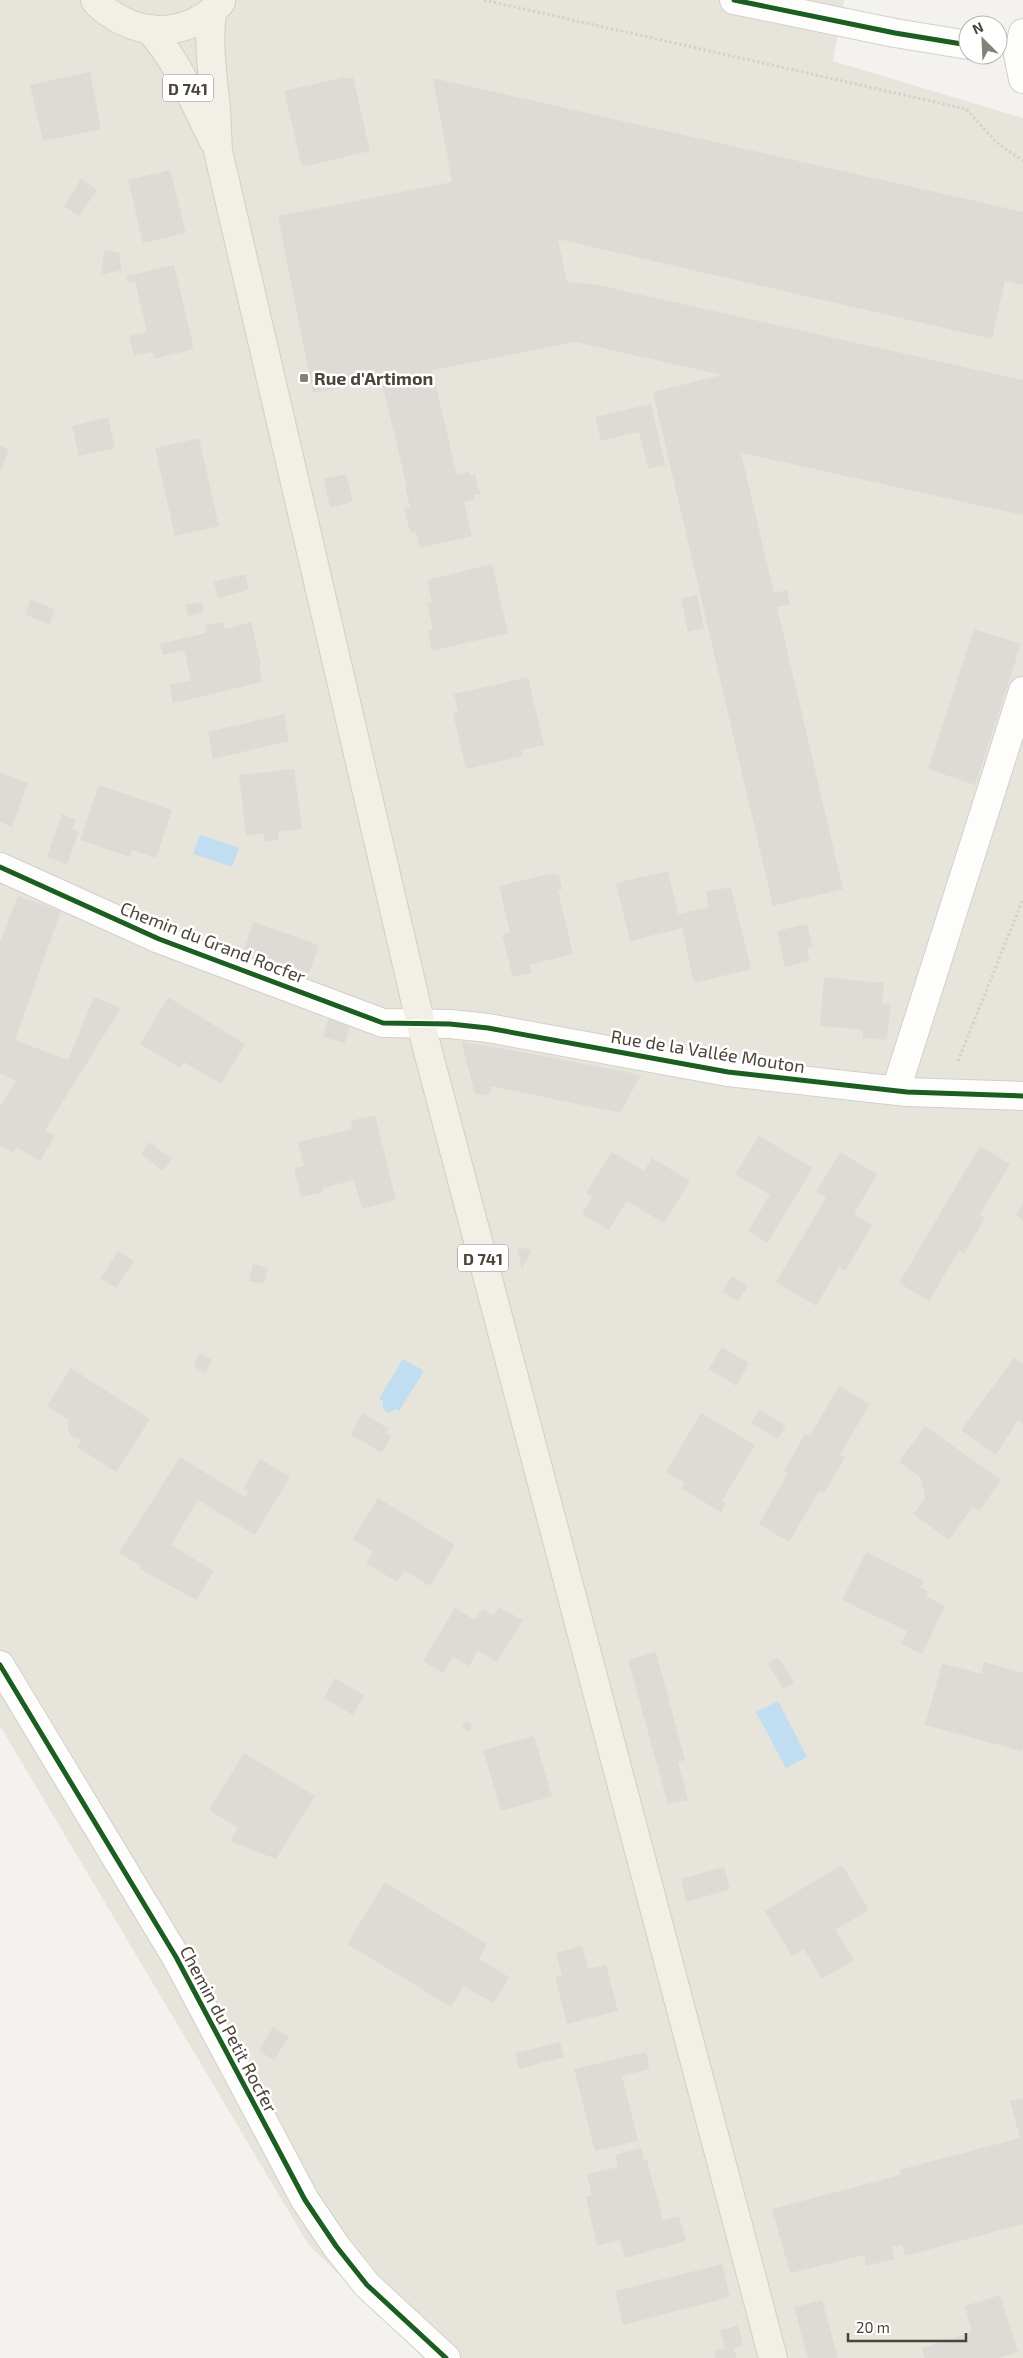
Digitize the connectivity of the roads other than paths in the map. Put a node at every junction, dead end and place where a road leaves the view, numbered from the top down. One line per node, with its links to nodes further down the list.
1 (95, 0): 4 (main road)
2 (734, 0): 5 (street)
3 (217, 6): 4 (main road); 6 (main road, D 741)
4 (149, 29): 6 (main road, D 741)
5 (958, 44)
6 (218, 151): 9 (main road, D 741)
7 (1023, 691): 10 (street)
8 (0, 867): 9 (street, Chemin du Grand Rocfer)
9 (421, 1025): 10 (street, Rue de la Vallée Mouton); 14 (main road, D 741)
10 (896, 1090): 11 (street, Rue de la Vallée Mouton)
11 (1022, 1096)
12 (0, 1666): 13 (street, Chemin du Petit Rocfer)
13 (446, 2358)
14 (773, 2358)

